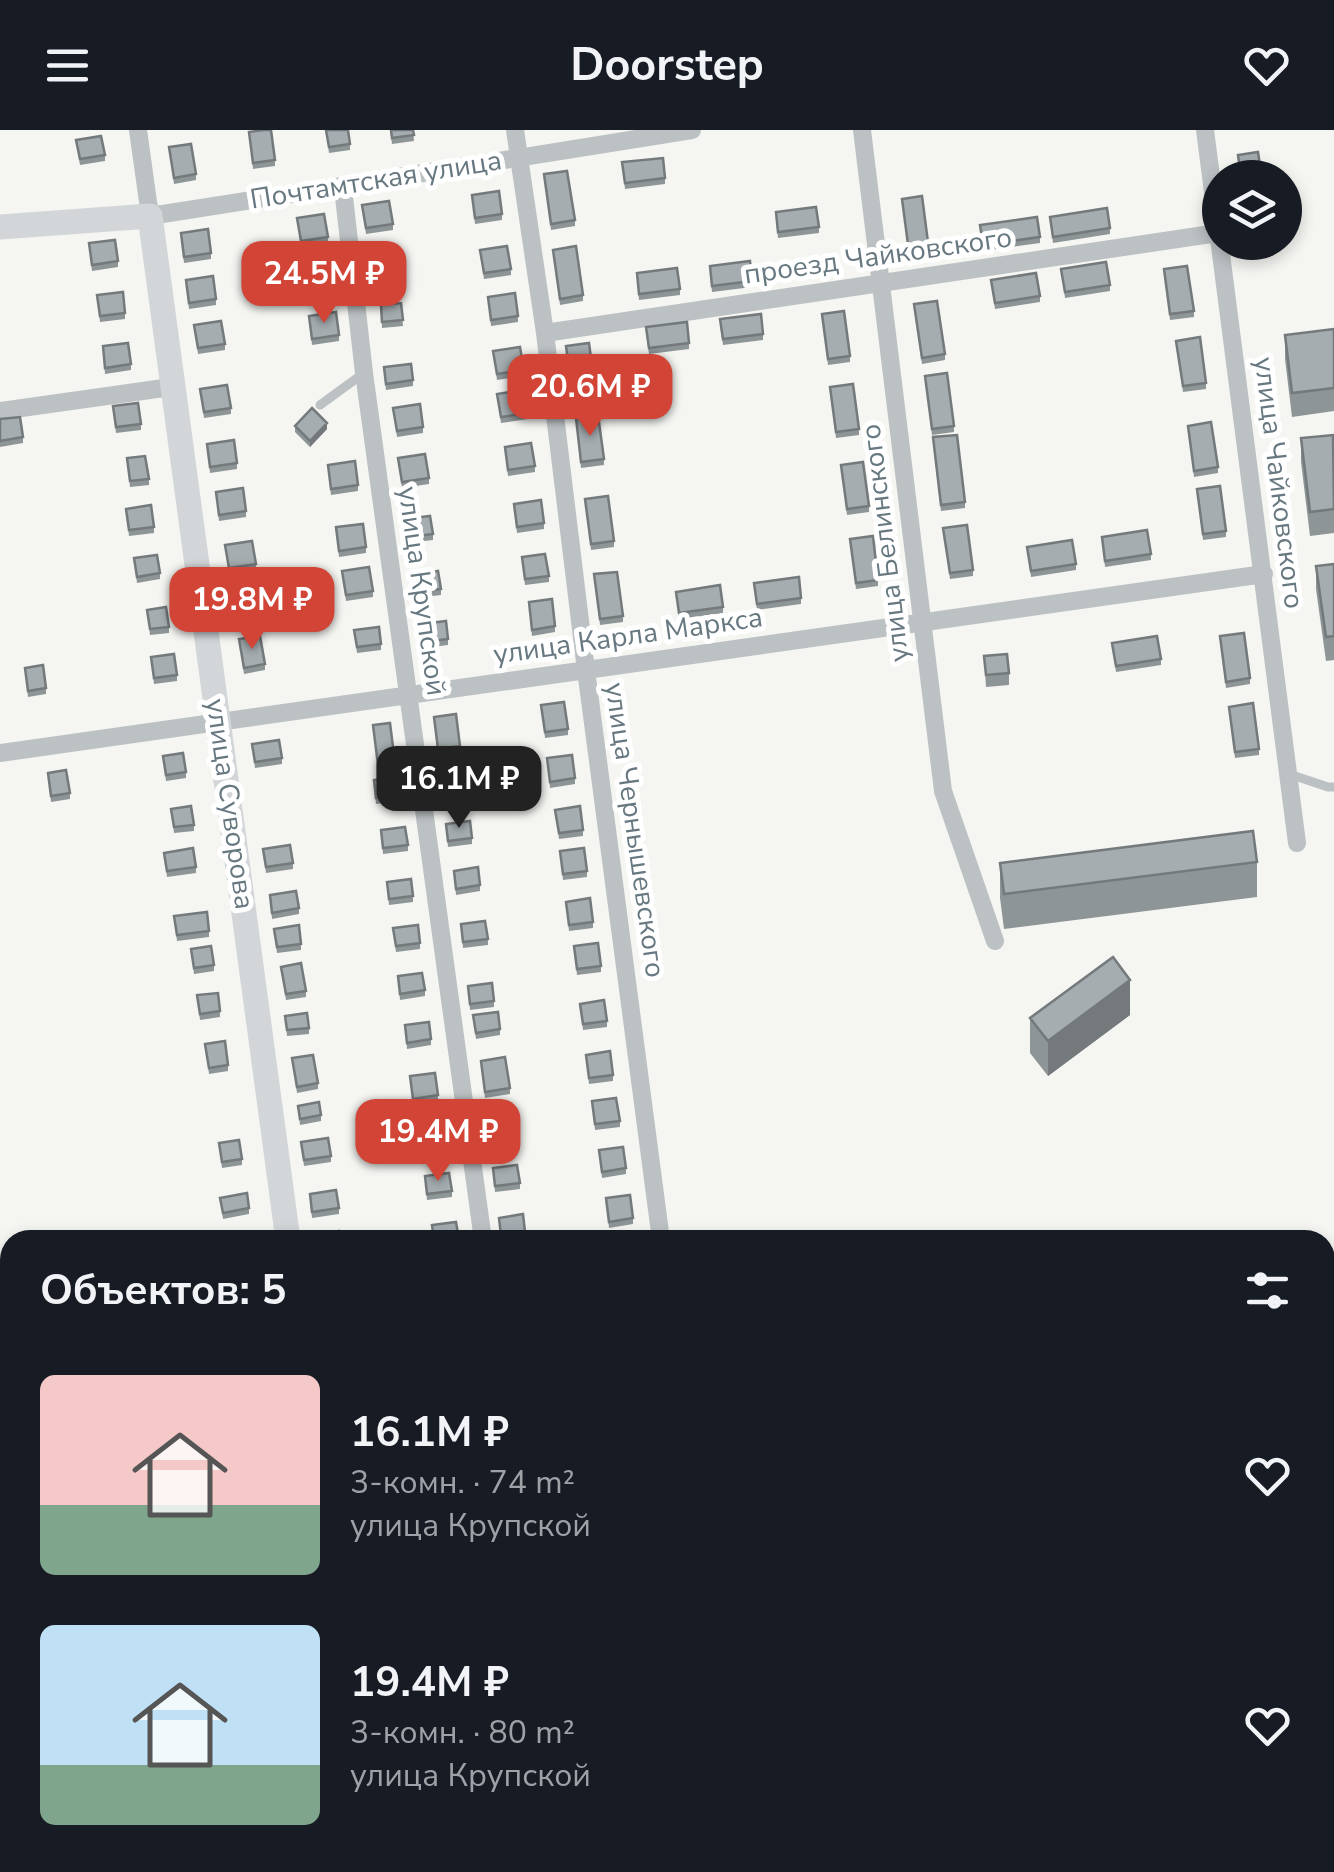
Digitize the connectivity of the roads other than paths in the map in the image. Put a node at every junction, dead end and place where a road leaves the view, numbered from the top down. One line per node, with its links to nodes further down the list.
1 (138, 130): 9 (street, улица Суворова)
2 (515, 130): 6 (street, улица Чернышевского)
3 (692, 130): 6 (street, Почтамтская улица)
4 (862, 130): 13 (street, улица Белинского)
5 (1204, 130): 7 (street, улица Чайковского)
6 (518, 157): 8 (street, Почтамтская улица); 14 (street, улица Чернышевского)
7 (1208, 160)
8 (343, 188): 9 (street, Почтамтская улица); 15 (street, улица Крупской)
9 (150, 216): 10 (street, Почтамтская улица); 16 (street, улица Суворова)
10 (0, 228)
11 (1202, 235): 13 (street, проезд Чайковского)
12 (1222, 260): 19 (street, улица Чайковского)
13 (881, 283): 14 (street, проезд Чайковского); 20 (street, улица Белинского)
14 (545, 333): 21 (street, улица Чернышевского)
15 (364, 372): 17 (lane); 22 (street, улица Крупской)
16 (172, 386): 18 (street); 23 (street, улица Суворова)
17 (320, 405)
18 (0, 410)
19 (1264, 574): 20 (street, улица Карла Маркса); 25 (street, улица Чайковского)
20 (923, 622): 21 (street, улица Карла Маркса); 28 (street, улица Белинского)
21 (586, 670): 22 (street, улица Карла Маркса); 31 (street, улица Чернышевского)
22 (409, 695): 23 (street, улица Карла Маркса); 30 (street, улица Крупской)
23 (219, 722): 24 (street, улица Карла Маркса); 29 (street, улица Суворова)
24 (0, 753)
25 (1287, 774): 26 (lane); 27 (street, улица Чайковского)
26 (1334, 787)
27 (1298, 842)
28 (995, 942)
29 (287, 1230)
30 (482, 1230)
31 (661, 1230)

